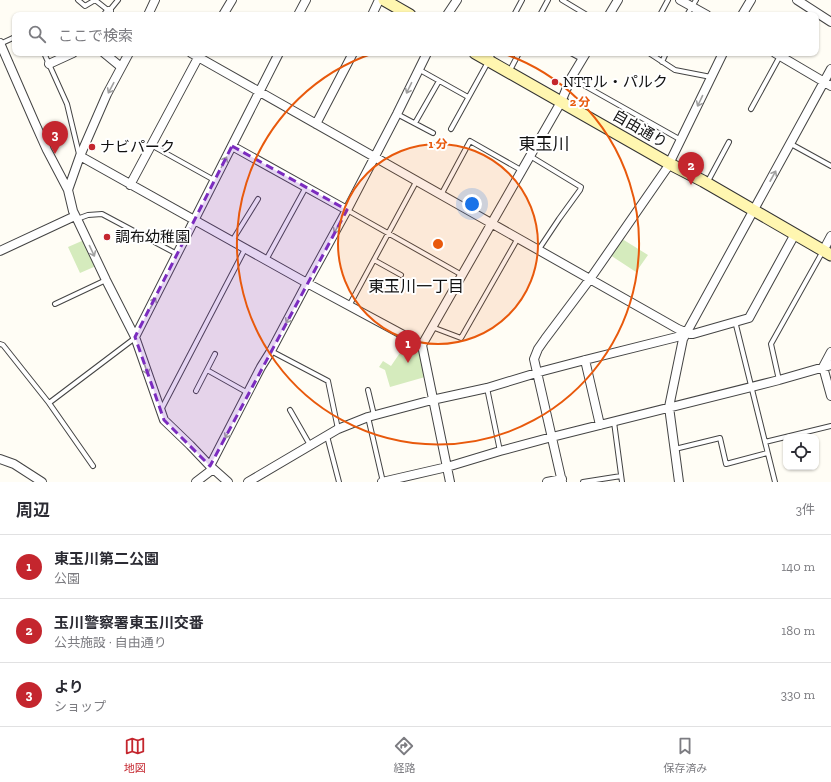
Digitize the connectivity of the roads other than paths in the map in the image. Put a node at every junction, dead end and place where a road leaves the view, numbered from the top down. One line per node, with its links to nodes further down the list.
1 (78, 0): 2 (lane)
2 (95, 0): 19 (lane)
3 (118, 0): 20 (lane)
4 (156, 0): 21 (street)
5 (232, 0): 22 (street)
6 (306, 0): 23 (street)
7 (379, 0): 24 (street)
8 (384, 0): 25 (street)
9 (457, 0): 26 (street)
10 (522, 0): 27 (lane)
11 (548, 0): 28 (lane)
12 (562, 0): 29 (lane)
13 (618, 0): 30 (street)
14 (668, 0): 31 (lane)
15 (680, 0): 18 (street)
16 (751, 0): 34 (street)
17 (798, 0): 35 (street)
18 (694, 3): 32 (lane); 33 (street)
19 (107, 12)
20 (109, 12)
21 (150, 12)
22 (225, 12)
23 (300, 12)
24 (373, 12)
25 (406, 12)
26 (449, 12)
27 (516, 12)
28 (542, 12)
29 (582, 12)
30 (611, 12)
31 (662, 12)
32 (690, 12)
33 (704, 12)
34 (744, 12)
35 (816, 12)
36 (819, 14): 37 (street)
37 (831, 22)
38 (12, 38): 39 (lane)
39 (0, 43): 92 (street)
40 (45, 56): 58 (lane)
41 (66, 56): 58 (street)
42 (108, 56): 59 (street)
43 (127, 56): 59 (street)
44 (195, 56): 79 (street)
45 (199, 56): 67 (street)
46 (277, 56): 67 (street)
47 (350, 56): 72 (street)
48 (425, 56): 60 (street)
49 (517, 56): 62 (lane)
50 (584, 56): 64 (street)
51 (653, 56): 57 (lane)
52 (665, 56): 57 (lane)
53 (722, 56): 63 (street)
54 (776, 56): 70 (lane)
55 (780, 56): 66 (street)
56 (491, 57): 62 (street, 自由通り); 68 (lane)
57 (662, 62): 63 (lane)
58 (49, 64): 81 (lane)
59 (121, 67): 81 (street, one-way to 81)
60 (418, 69): 65 (lane); 71 (street, one-way to 71)
61 (831, 69): 66 (street)
62 (509, 72): 69 (street, 自由通り)
63 (712, 77): 76 (street, one-way to 76)
64 (572, 78): 69 (street); 76 (lane)
65 (439, 81): 68 (lane); 73 (lane)
66 (828, 84): 78 (street)
67 (259, 92): 72 (street); 80 (street)
68 (468, 97): 74 (lane)
69 (561, 102): 82 (street); 84 (street, 自由通り)
70 (751, 109)
71 (397, 114): 73 (lane); 83 (street)
72 (316, 124): 83 (street)
73 (415, 124): 75 (lane)
74 (451, 129)
75 (433, 133)
76 (682, 140): 84 (street)
77 (729, 142): 89 (lane)
78 (791, 144): 85 (lane); 96 (street, one-way to 78)
79 (152, 145): 87 (lane); 90 (street)
80 (232, 146): 87 (street, one-way to 80); 91 (street)
81 (80, 156): 90 (street); 92 (street)
82 (529, 156): 86 (street); 106 (lane)
83 (374, 157): 88 (street); 95 (street)
84 (670, 164): 89 (street, 自由通り); 114 (street)
85 (831, 166)
86 (521, 170): 93 (lane); 99 (street)
87 (215, 180): 98 (street)
88 (416, 182): 93 (street); 100 (lane)
89 (706, 183): 96 (street, 自由通り)
90 (130, 185): 98 (street)
91 (306, 187): 95 (street); 110 (lane)
92 (68, 190): 97 (street)
93 (440, 195): 99 (street)
94 (258, 199): 104 (lane)
95 (347, 210): 100 (lane); 116 (street, one-way to 116)
96 (754, 210): 101 (street, 自由通り); 121 (street)
97 (76, 218): 107 (street); 109 (lane); 115 (street, one-way to 115)
98 (195, 221): 104 (street); 109 (street)
99 (491, 223): 103 (street); 112 (street)
100 (389, 234): 111 (lane); 112 (lane)
101 (795, 234): 108 (street, 自由通り); 119 (street)
102 (831, 236): 108 (street)
103 (518, 238): 106 (street); 120 (lane)
104 (231, 241): 105 (street)
105 (246, 249): 110 (street); 143 (lane)
106 (539, 249): 114 (street)
107 (0, 251)
108 (827, 253): 132 (lane)
109 (177, 254): 122 (street, one-way to 109)
110 (266, 260): 116 (street)
111 (374, 260): 113 (lane); 118 (lane)
112 (462, 274): 120 (street)
113 (401, 276)
114 (590, 279): 121 (street); 131 (street)
115 (106, 280): 117 (lane); 122 (street)
116 (307, 283): 118 (street); 125 (street, one-way to 125)
117 (55, 304)
118 (349, 306): 124 (street)
119 (735, 322): 121 (street); 133 (lane)
120 (432, 327): 124 (street)
121 (687, 333): 128 (street); 141 (street)
122 (135, 337): 140 (lane); 143 (street, one-way to 143)
123 (0, 344): 140 (lane)
124 (422, 345): 139 (street)
125 (271, 351): 137 (street); 148 (lane)
126 (831, 352): 129 (street)
127 (215, 354): 130 (lane)
128 (585, 360): 131 (street); 146 (street)
129 (827, 366): 132 (street); 138 (street)
130 (207, 370): 136 (lane); 137 (lane)
131 (538, 373): 134 (street); 150 (street)
132 (779, 380): 133 (street)
133 (752, 387): 141 (street); 151 (lane)
134 (487, 388): 139 (street); 154 (lane)
135 (368, 390): 144 (lane)
136 (196, 391)
137 (248, 393): 158 (street, one-way to 158)
138 (831, 396)
139 (432, 400): 144 (street); 159 (street)
140 (49, 403): 157 (lane)
141 (669, 408): 145 (street); 153 (street)
142 (290, 410): 152 (lane)
143 (161, 411): 158 (street)
144 (371, 416): 148 (street); 167 (lane)
145 (614, 422): 146 (street); 160 (lane)
146 (600, 425): 150 (street)
147 (831, 426): 151 (lane)
148 (338, 429): 149 (street)
149 (327, 436): 152 (street); 166 (lane)
150 (552, 437): 154 (street); 161 (street)
151 (765, 442): 155 (lane)
152 (310, 446): 165 (street)
153 (675, 449): 155 (lane); 172 (street)
154 (500, 451): 159 (street)
155 (767, 453): 173 (lane)
156 (0, 458): 162 (street)
157 (93, 466)
158 (212, 467): 163 (street); 164 (street)
159 (447, 467): 167 (street); 168 (street)
160 (621, 476): 170 (lane); 171 (lane)
161 (562, 481): 169 (street)
162 (42, 482)
163 (196, 482)
164 (228, 482)
165 (248, 482)
166 (339, 482)
167 (383, 482)
168 (450, 482)
169 (547, 482)
170 (583, 482)
171 (622, 482)
172 (679, 482)
173 (775, 482)

